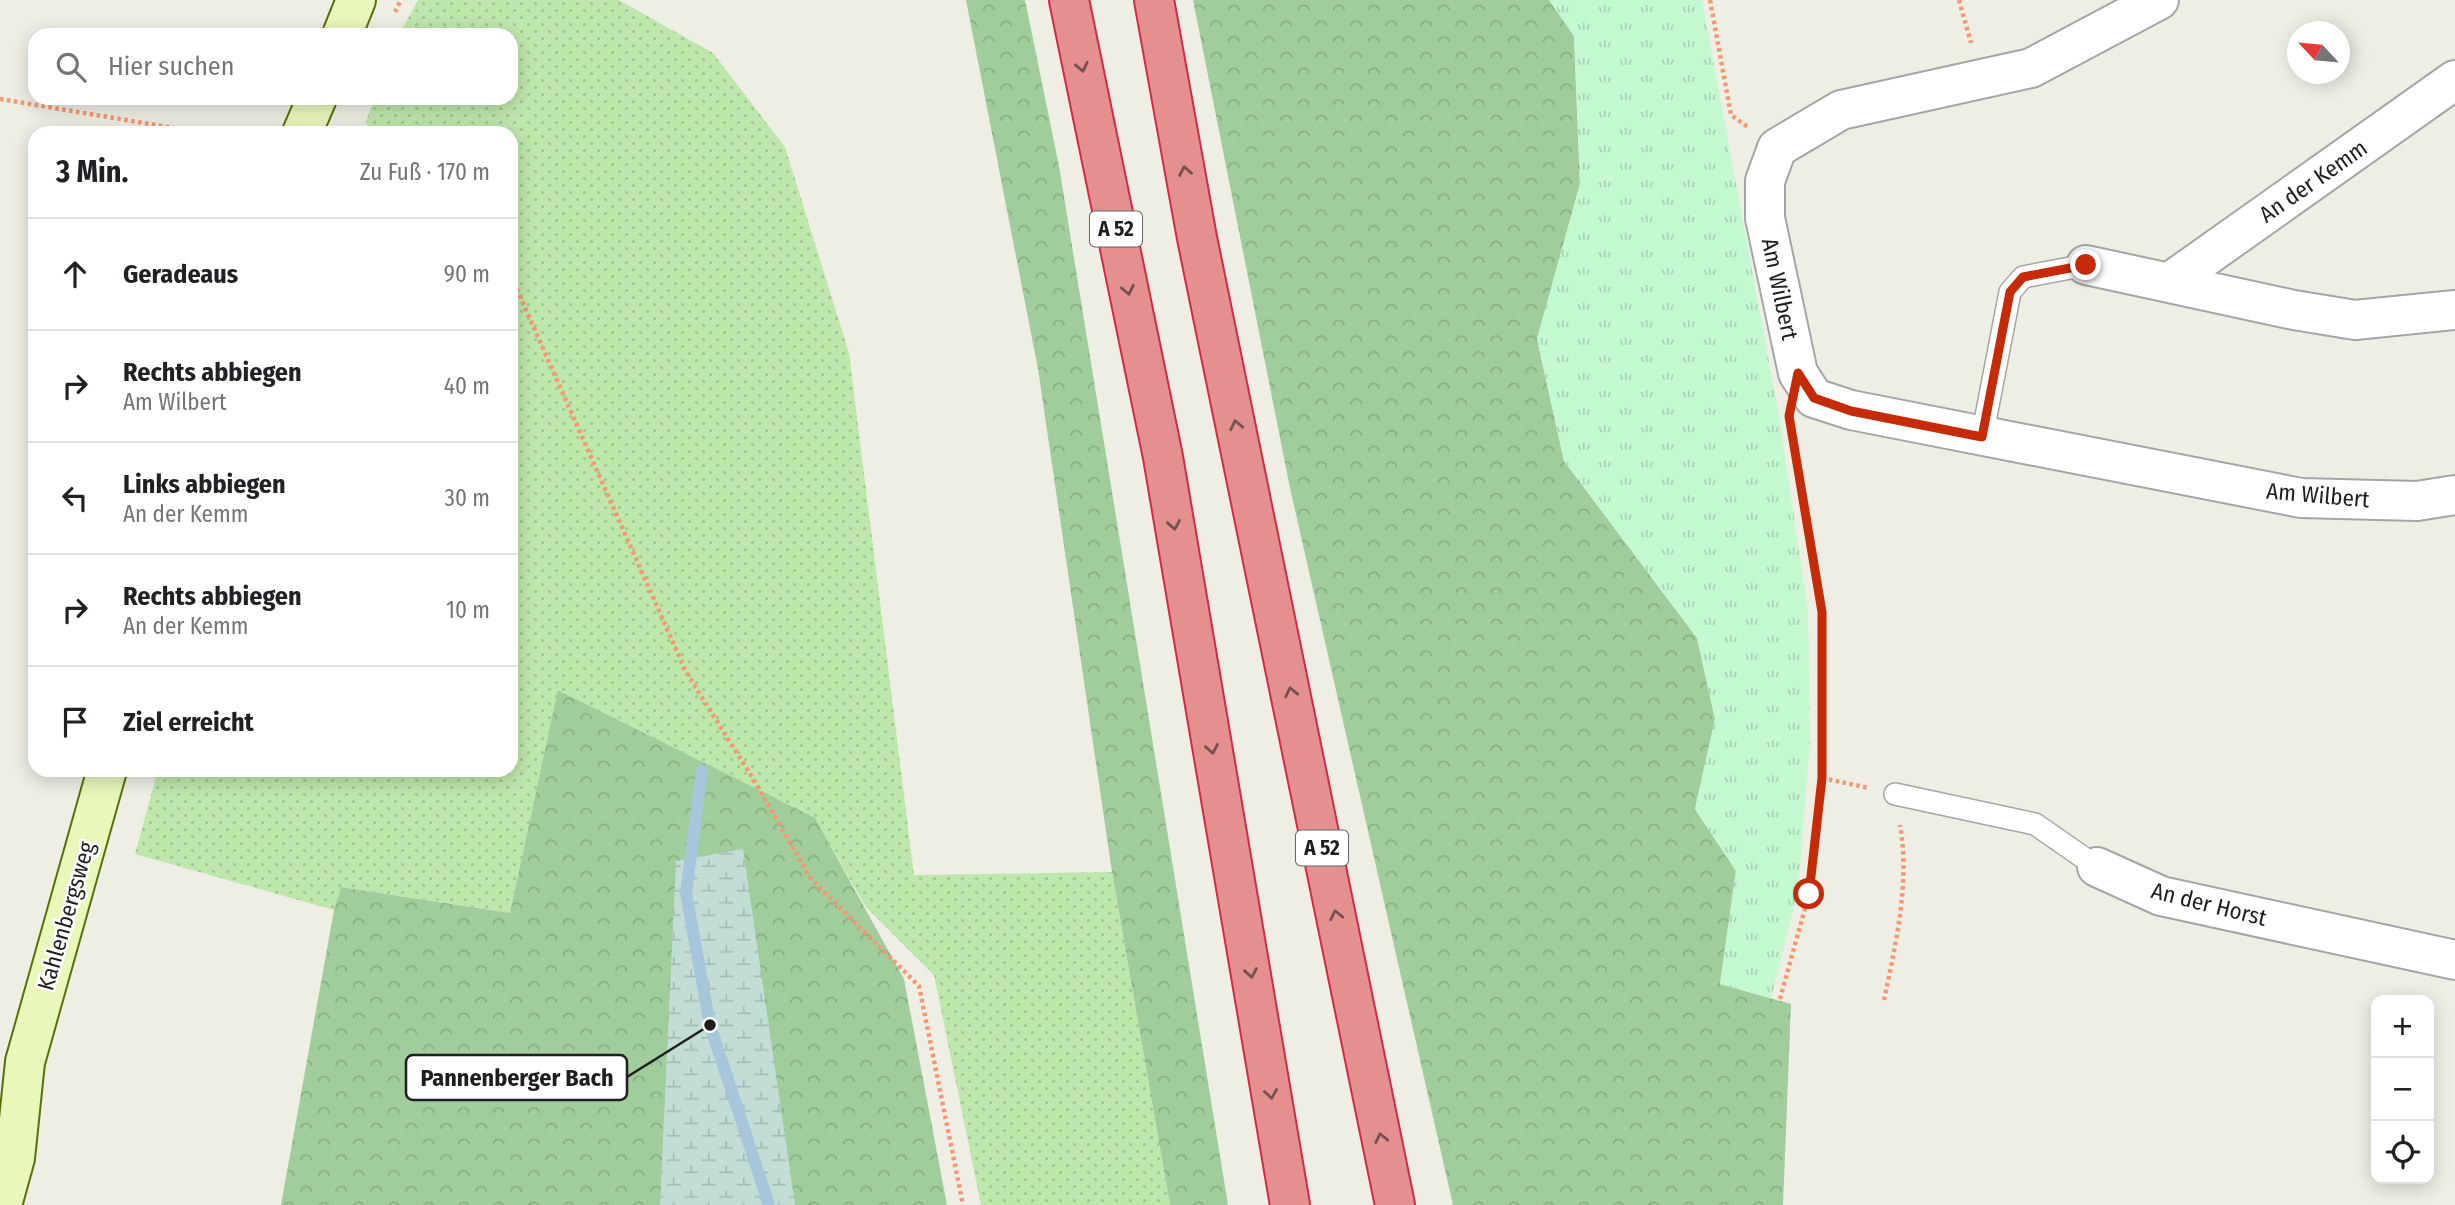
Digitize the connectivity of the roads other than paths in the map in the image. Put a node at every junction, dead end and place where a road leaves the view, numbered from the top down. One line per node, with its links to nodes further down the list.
1 (356, 0): 5 (street)
2 (1069, 0): 21 (highway, A 52, one-way to 21)
3 (1154, 0): 22 (highway, A 52, one-way to 3)
4 (2159, 0): 12 (street, Am Wilbert)
5 (345, 28)
6 (2455, 80): 10 (street, An der Kemm)
7 (314, 105): 8 (street)
8 (305, 126)
9 (2086, 265): 10 (street); 12 (lane)
10 (2170, 282): 11 (street)
11 (2455, 310)
12 (1982, 437): 13 (street, Am Wilbert)
13 (2455, 495)
14 (105, 777): 18 (street, Kahlenbergsweg)
15 (1895, 794): 16 (lane, An der Horst)
16 (2097, 867): 17 (street, An der Horst)
17 (2455, 960)
18 (25, 1062): 19 (street, Kahlenbergsweg); 20 (street, Kahlenbergsweg)
19 (0, 1112)
20 (2, 1205)
21 (1290, 1205)
22 (1395, 1205)

